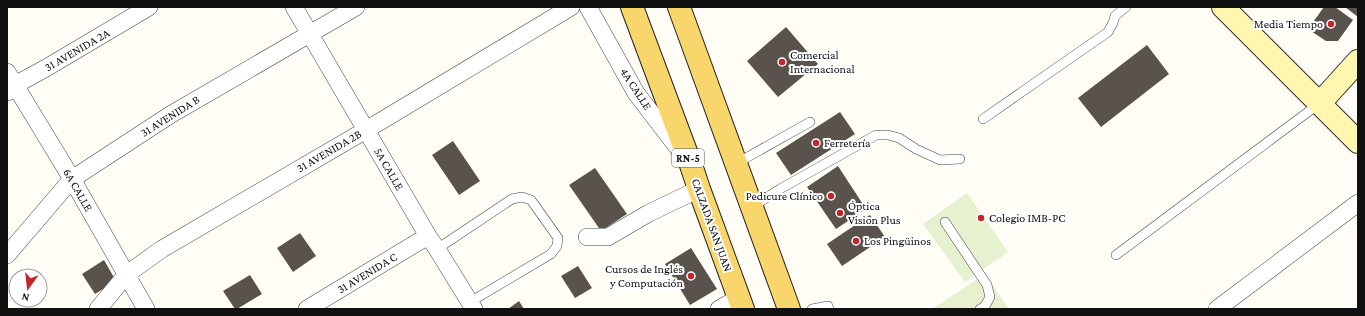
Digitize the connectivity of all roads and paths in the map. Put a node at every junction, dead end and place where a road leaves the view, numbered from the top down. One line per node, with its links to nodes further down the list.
1 (149, 7): 12 (street, 31 AVENIDA 2A)
2 (294, 7): 10 (street, 5A CALLE)
3 (356, 7): 10 (street, 31 AVENIDA B)
4 (572, 7): 16 (street, 31 AVENIDA 2B)
5 (588, 7): 20 (street, 4A CALLE)
6 (632, 7): 20 (main road, CALZADA SAN JUAN / RN-5)
7 (679, 7): 19 (main road)
8 (1126, 7): 14 (lane)
9 (1223, 7): 13 (main road)
10 (310, 34): 16 (street, 5A CALLE); 21 (street, 31 AVENIDA B)
11 (1358, 61): 13 (main road)
12 (10, 84): 21 (street, 6A CALLE)
13 (1320, 103): 17 (main road); 29 (lane)
14 (983, 119)
15 (810, 122): 19 (lane)
16 (366, 130): 27 (street, 5A CALLE); 30 (street, 31 AVENIDA 2B)
17 (1358, 142)
18 (960, 159): 24 (lane)
19 (737, 163): 24 (main road)
20 (691, 165): 22 (main road, CALZADA SAN JUAN / RN-5)
21 (72, 179): 28 (street, 31 AVENIDA B); 30 (street, 6A CALLE)
22 (699, 189): 26 (street); 31 (main road, CALZADA SAN JUAN / RN-5)
23 (1358, 203): 41 (street)
24 (752, 207): 37 (main road)
25 (945, 222): 40 (lane)
26 (587, 237)
27 (433, 242): 32 (street, 5A CALLE); 32 (lane); 33 (street, 31 AVENIDA C)
28 (7, 255)
29 (1116, 255)
30 (127, 274): 34 (street, 31 AVENIDA 2B); 35 (street, 6A CALLE)
31 (740, 303): 36 (street)
32 (472, 305)
33 (313, 308)
34 (98, 309)
35 (146, 309)
36 (719, 309)
37 (789, 309)
38 (812, 309): 39 (lane)
39 (829, 309)
40 (980, 309)
41 (1217, 309)

